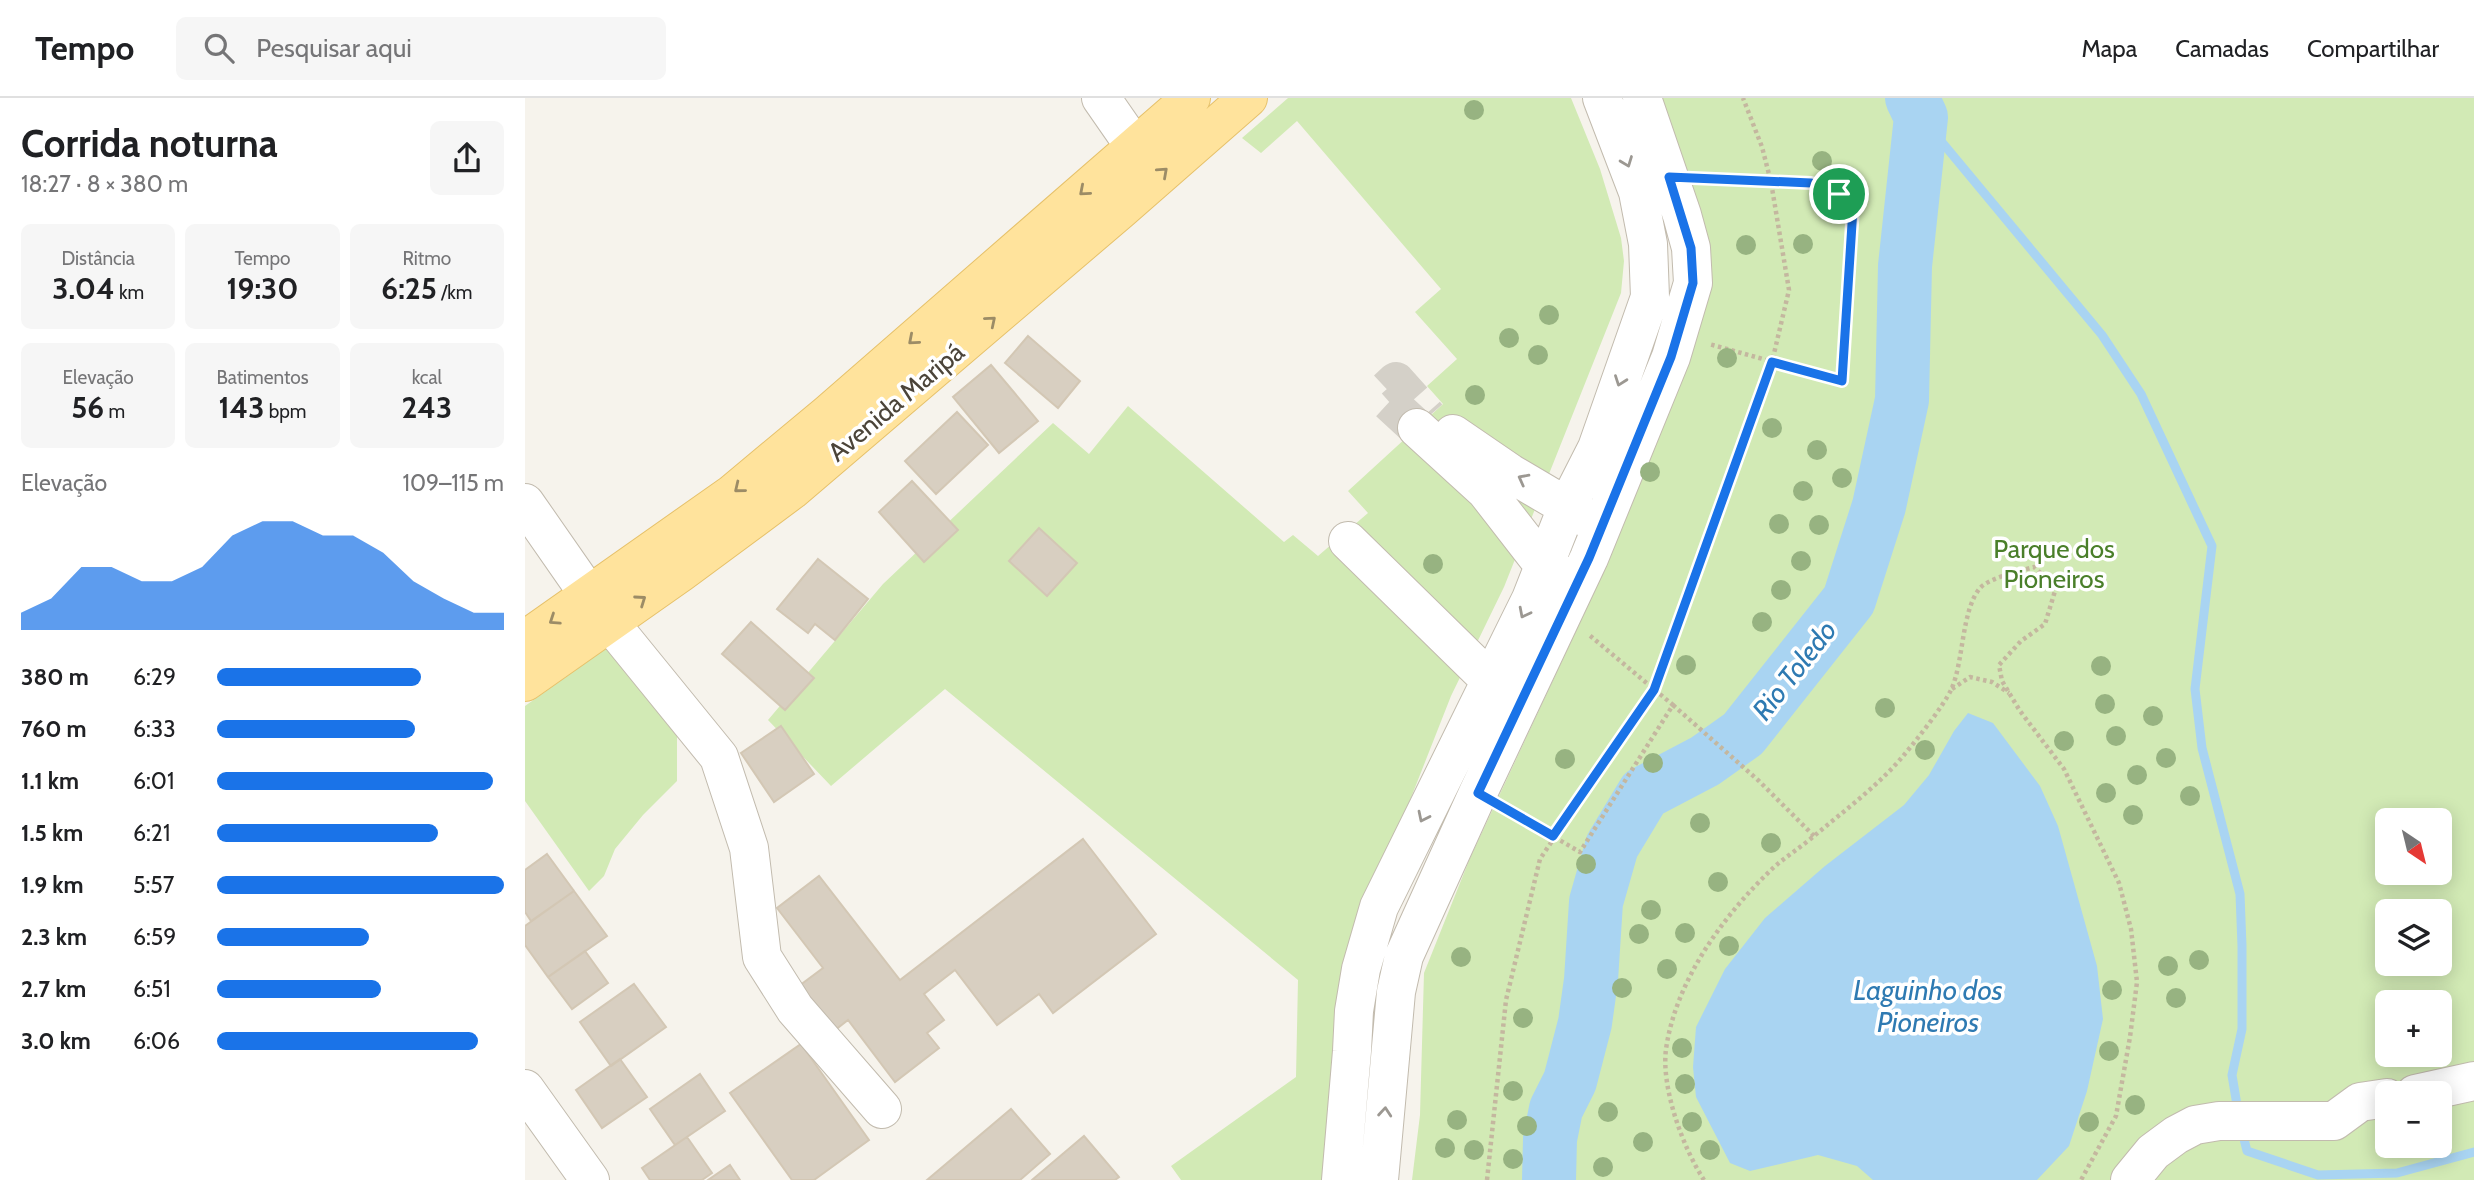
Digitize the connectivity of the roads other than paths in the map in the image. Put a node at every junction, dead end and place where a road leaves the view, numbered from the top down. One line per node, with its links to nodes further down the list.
1 (1101, 98): 6 (street)
2 (1191, 98): 6 (main road, Avenida Maripá)
3 (1248, 98): 12 (main road, Avenida Maripá, one-way to 3)
4 (1602, 98): 8 (street, one-way to 8)
5 (1642, 98): 9 (street)
6 (1135, 147): 12 (main road, Avenida Maripá, one-way to 12)
7 (525, 503): 12 (street)
8 (1568, 505): 9 (street); 11 (street); 11 (street, one-way to 11)
9 (1602, 528): 11 (street)
10 (1349, 541): 14 (street)
11 (1562, 587): 14 (street, one-way to 14); 23 (street, one-way to 11)
12 (600, 609): 13 (main road, Avenida Maripá, one-way to 13); 15 (main road, Avenida Maripá); 20 (street)
13 (525, 640)
14 (1490, 680): 22 (street, one-way to 22)
15 (525, 682)
16 (2474, 1081): 17 (street)
17 (2452, 1086)
18 (525, 1089): 21 (street)
19 (2375, 1100): 24 (street)
20 (881, 1110)
21 (590, 1180)
22 (1341, 1180)
23 (1379, 1180)
24 (2130, 1180)

